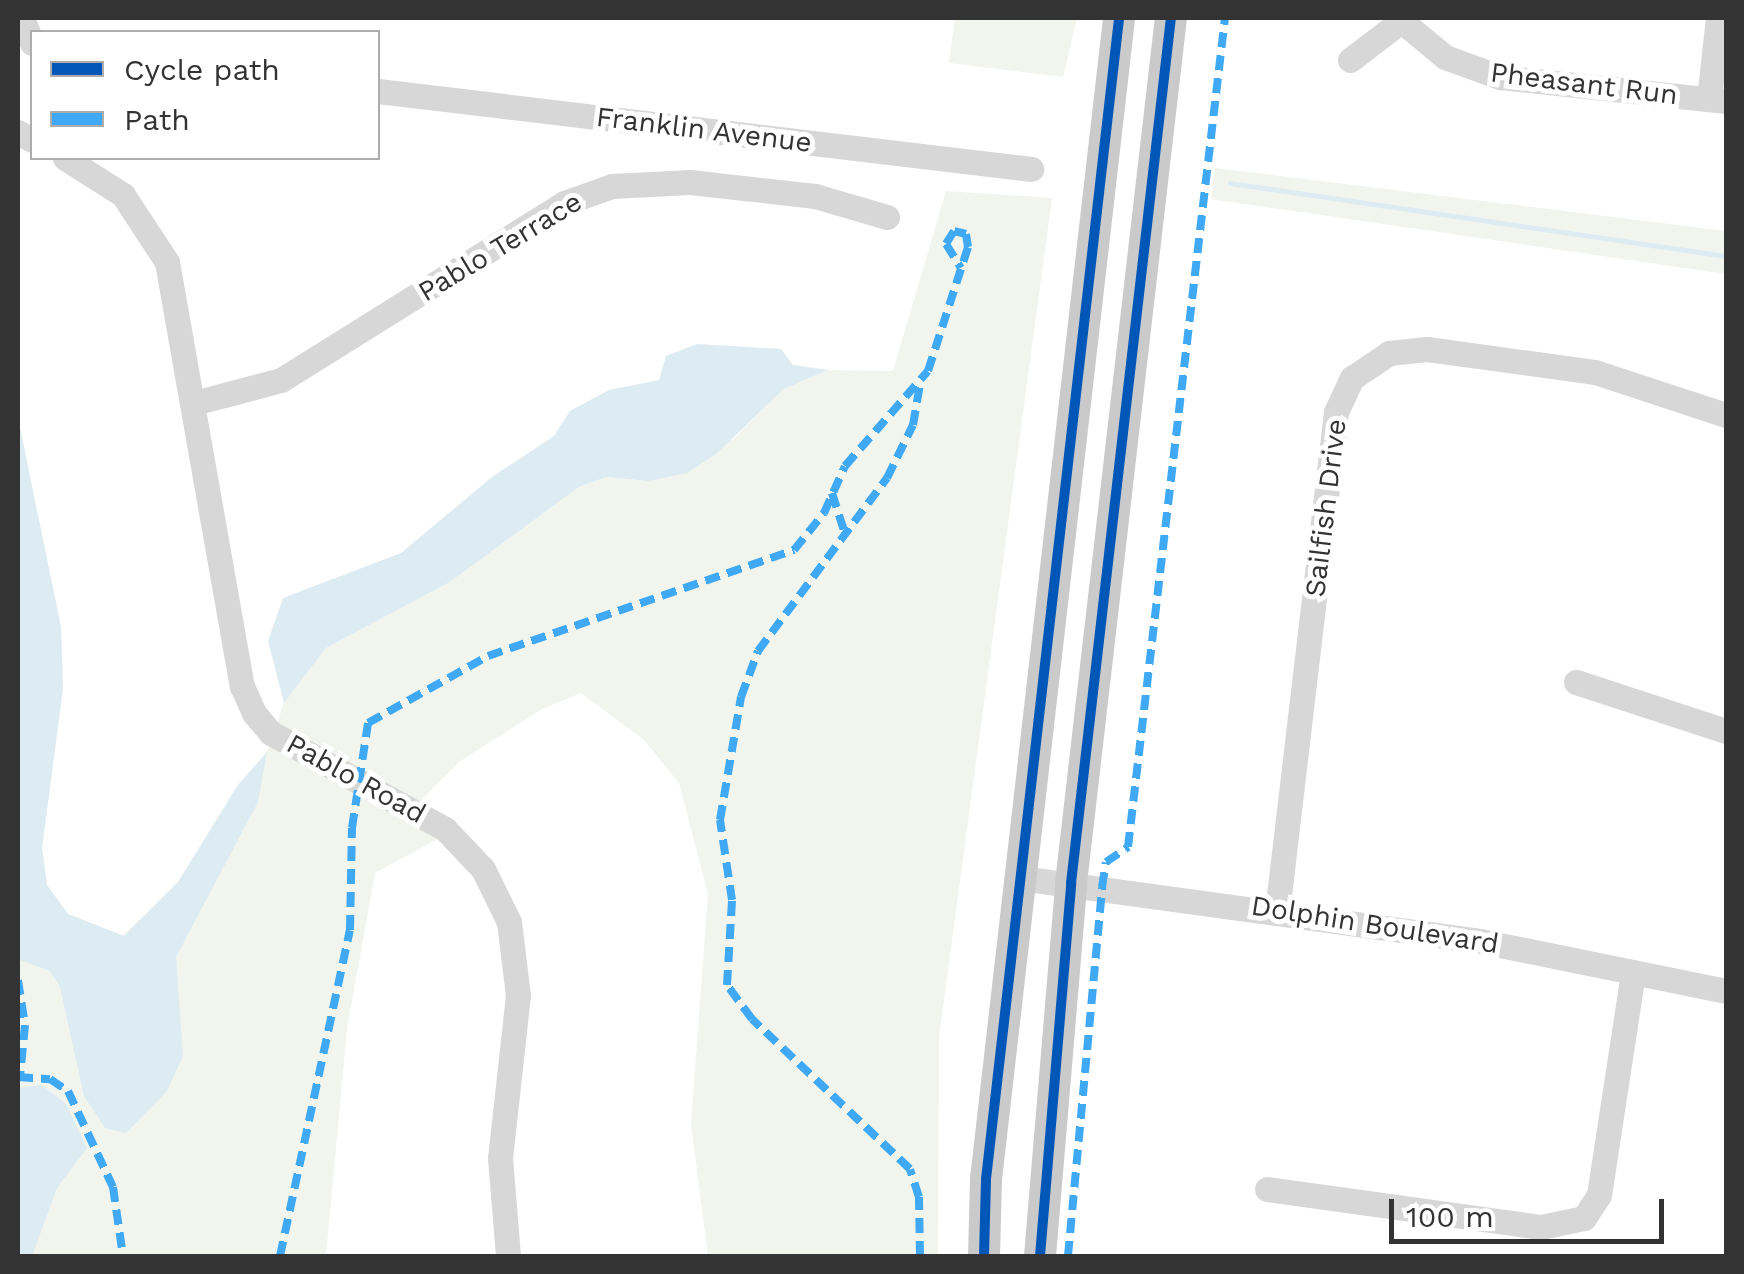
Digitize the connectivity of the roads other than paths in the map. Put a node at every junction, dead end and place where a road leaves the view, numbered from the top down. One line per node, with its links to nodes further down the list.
1 (1119, 18): 11 (main road)
2 (1171, 18): 12 (main road)
3 (1718, 18): 7 (street)
4 (1400, 20): 5 (street); 7 (street, Pheasant Run)
5 (1350, 60)
6 (380, 92): 9 (street, Franklin Avenue)
7 (1718, 100)
8 (69, 160): 13 (street, Pablo Road)
9 (1031, 169)
10 (887, 217): 13 (street, Pablo Terrace)
11 (1084, 320): 12 (main road); 17 (main road)
12 (1135, 326): 18 (main road)
13 (194, 403): 23 (street, Pablo Road)
14 (1726, 414): 19 (street, Sailfish Drive)
15 (1576, 682): 16 (street)
16 (1726, 731)
17 (1020, 878): 18 (street, Dolphin Boulevard); 24 (main road)
18 (1070, 883): 19 (street, Dolphin Boulevard); 25 (main road)
19 (1278, 912): 20 (street, Dolphin Boulevard)
20 (1633, 972): 21 (street, Dolphin Boulevard); 22 (street)
21 (1726, 991)
22 (1267, 1189)
23 (508, 1256)
24 (984, 1256)
25 (1040, 1256)

